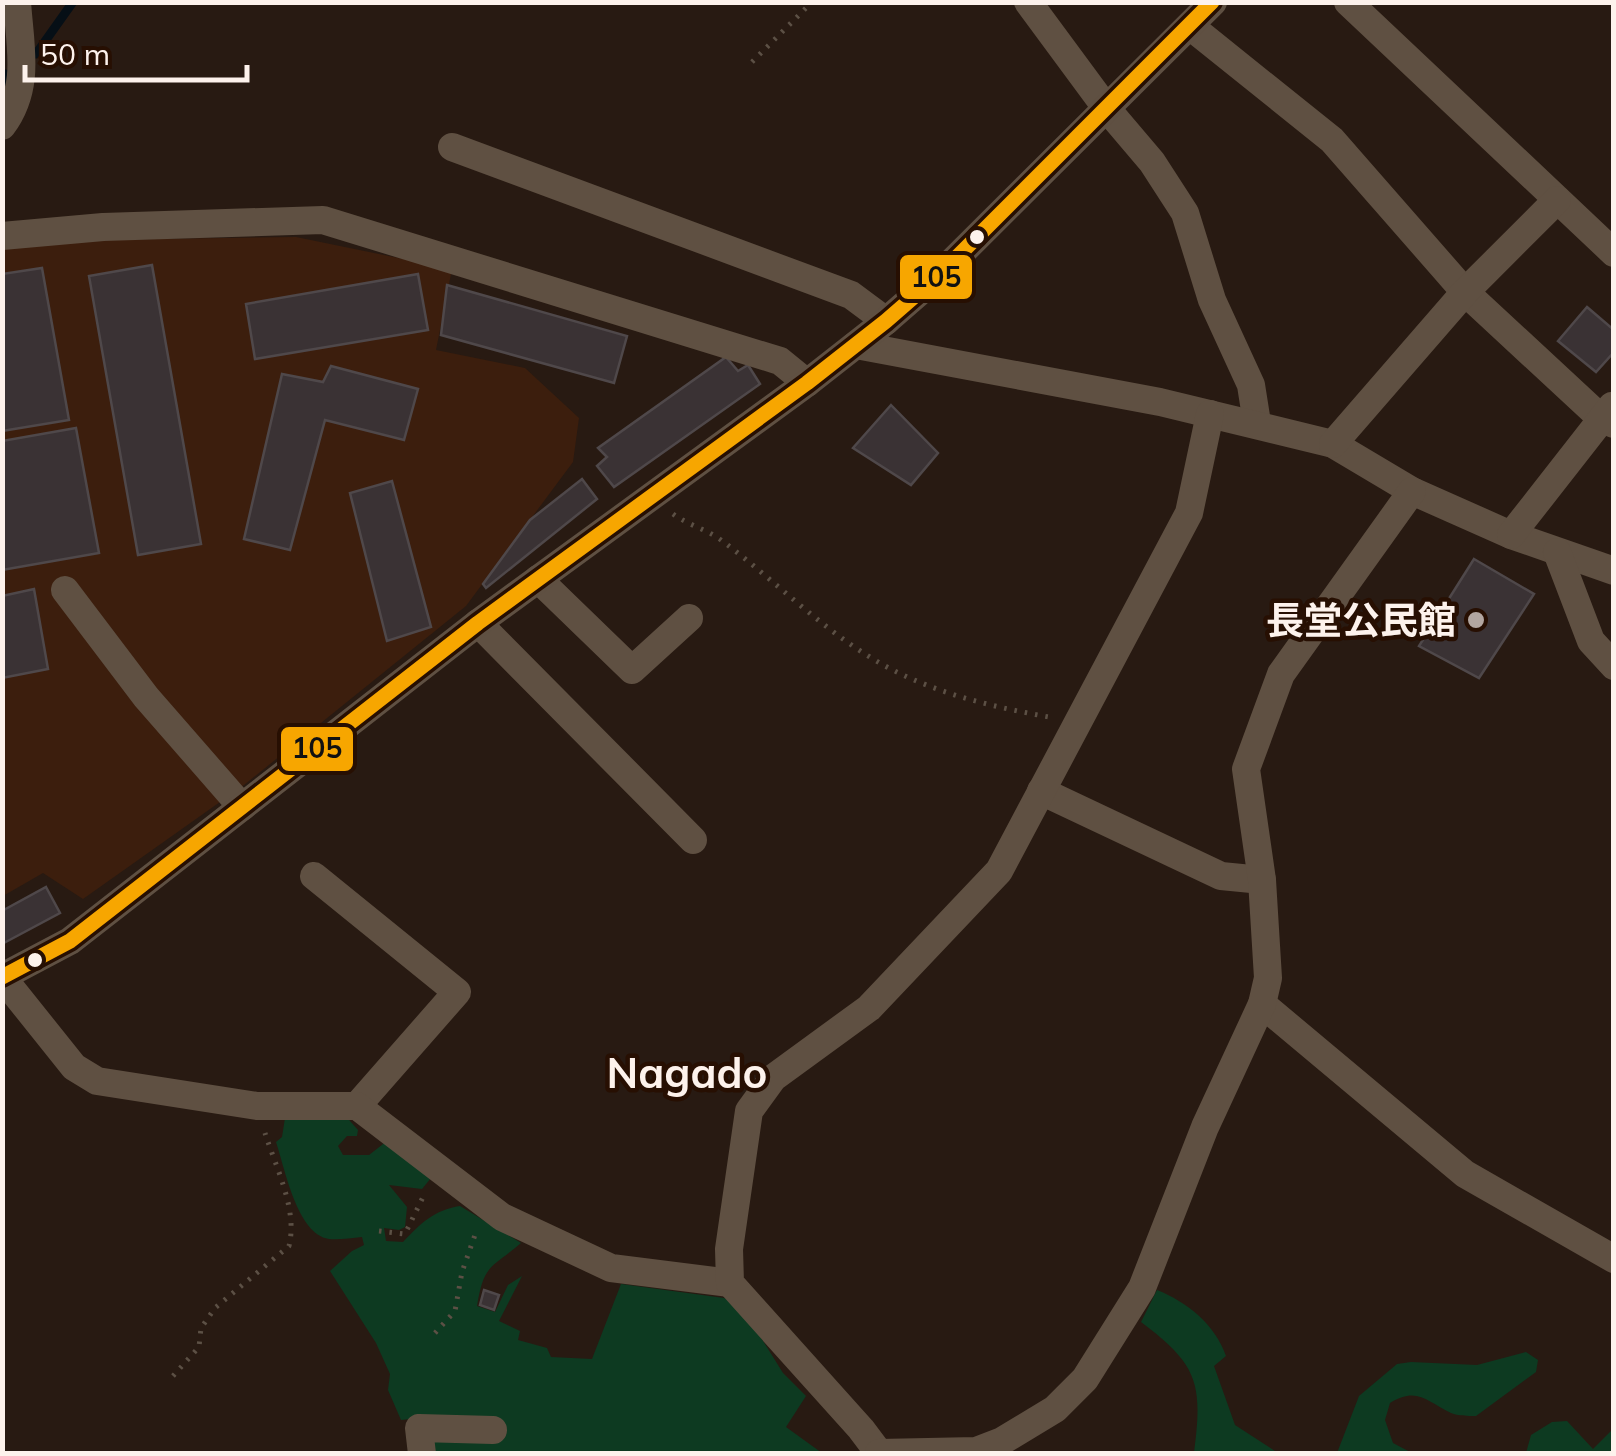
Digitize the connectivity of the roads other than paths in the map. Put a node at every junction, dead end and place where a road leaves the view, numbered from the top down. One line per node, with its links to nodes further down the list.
1 (17, 2): 7 (street)
2 (1028, 2): 6 (street)
3 (1213, 2): 5 (street)
4 (1348, 2): 9 (street)
5 (1190, 26): 6 (street); 12 (street)
6 (1106, 110): 13 (street); 18 (street)
7 (2, 126)
8 (452, 147): 13 (street)
9 (1558, 200): 11 (street); 12 (street)
10 (2, 236): 15 (street)
11 (1614, 253)
12 (1465, 292): 17 (street); 19 (street)
13 (886, 321): 14 (street)
14 (856, 345): 15 (street); 16 (street)
15 (807, 383): 24 (street)
16 (1210, 414): 18 (street); 29 (street)
17 (1610, 416): 21 (street)
18 (1257, 423): 19 (street)
19 (1333, 444): 20 (street)
20 (1412, 491): 21 (street); 33 (street)
21 (1511, 535): 22 (street)
22 (1558, 552): 23 (street); 28 (street)
23 (1614, 571)
24 (538, 578): 26 (street); 27 (street)
25 (65, 590): 30 (street)
26 (689, 618)
27 (478, 623): 30 (street); 31 (street)
28 (1614, 666)
29 (1041, 791): 33 (street); 38 (street)
30 (242, 807): 34 (street)
31 (693, 840)
32 (314, 876): 36 (street)
33 (1262, 880): 35 (street)
34 (2, 977): 36 (street)
35 (1262, 1004): 37 (street); 40 (street)
36 (357, 1106): 38 (street)
37 (1614, 1259)
38 (730, 1283): 40 (street)
39 (493, 1430): 41 (street)
40 (977, 1452)
41 (422, 1454)

